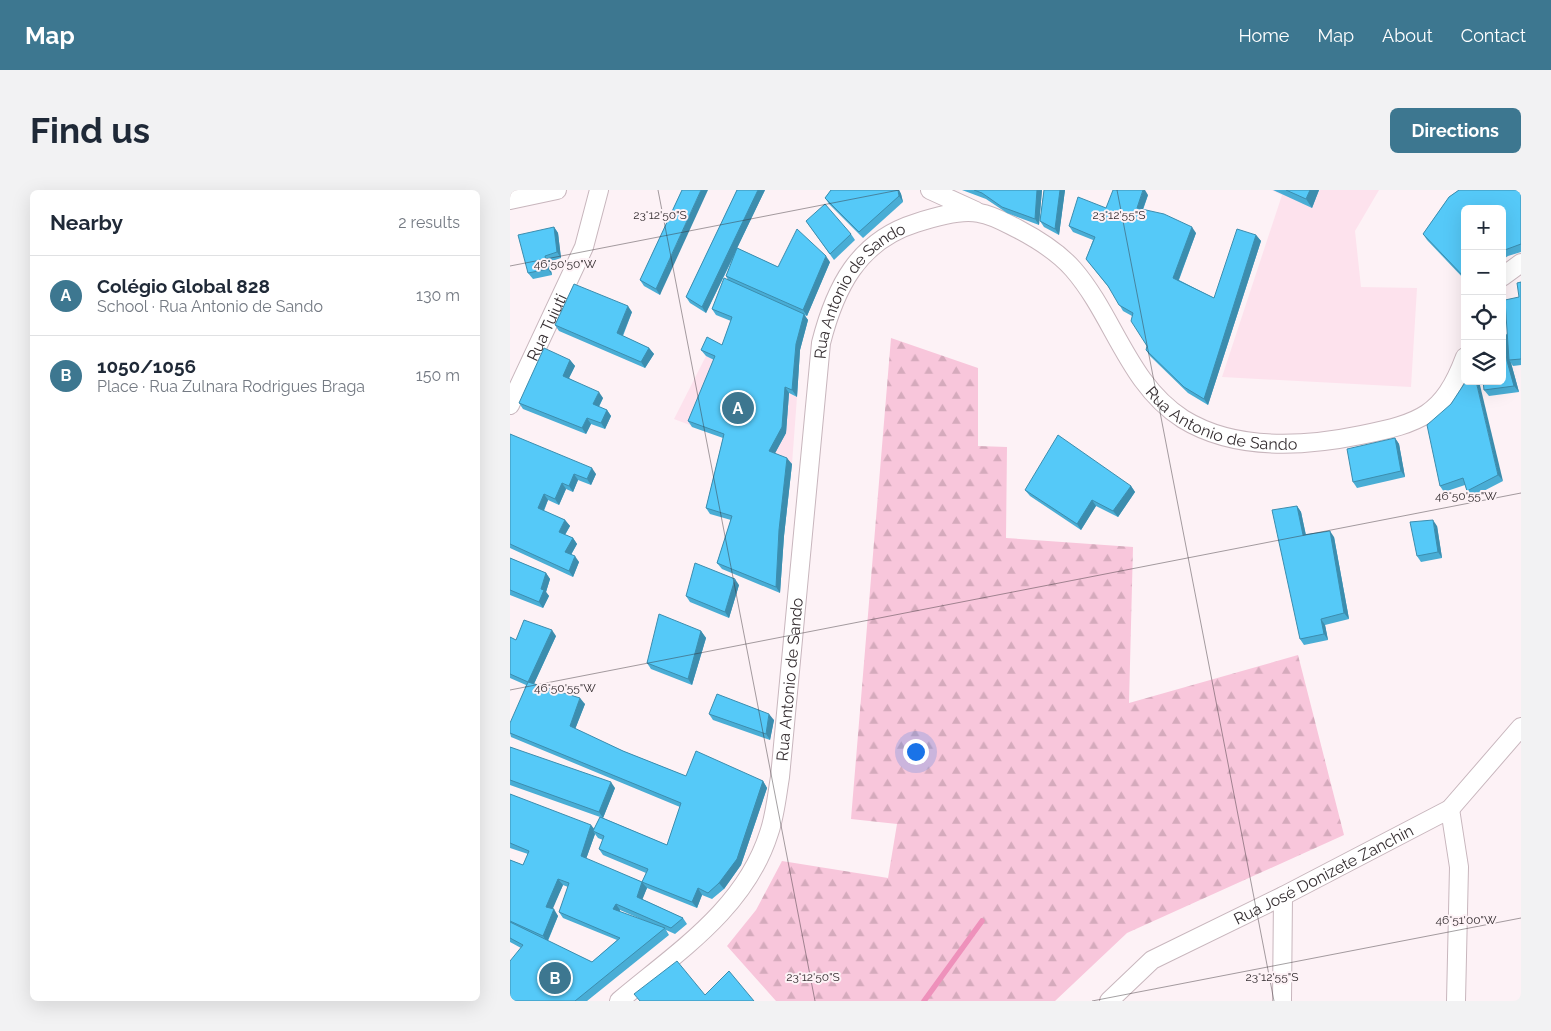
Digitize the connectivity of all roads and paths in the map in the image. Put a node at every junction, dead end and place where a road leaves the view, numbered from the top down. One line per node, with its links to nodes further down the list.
1 (557, 190): 4 (street)
2 (599, 190): 9 (street, Rua Tuiuti)
3 (930, 190): 5 (street)
4 (510, 200)
5 (978, 212): 8 (street, Rua Antonio de Sando); 13 (street, Rua Antonio de Sando)
6 (1521, 263): 7 (street)
7 (1506, 274)
8 (1461, 367)
9 (510, 405)
10 (1521, 727): 11 (street, Rua José Donizete Zanchin)
11 (1450, 809): 12 (street, Rua José Donizete Zanchin); 16 (street)
12 (1283, 896): 14 (street, Rua José Donizete Zanchin); 15 (street)
13 (622, 998)
14 (1109, 1001)
15 (1282, 1001)
16 (1456, 1001)

